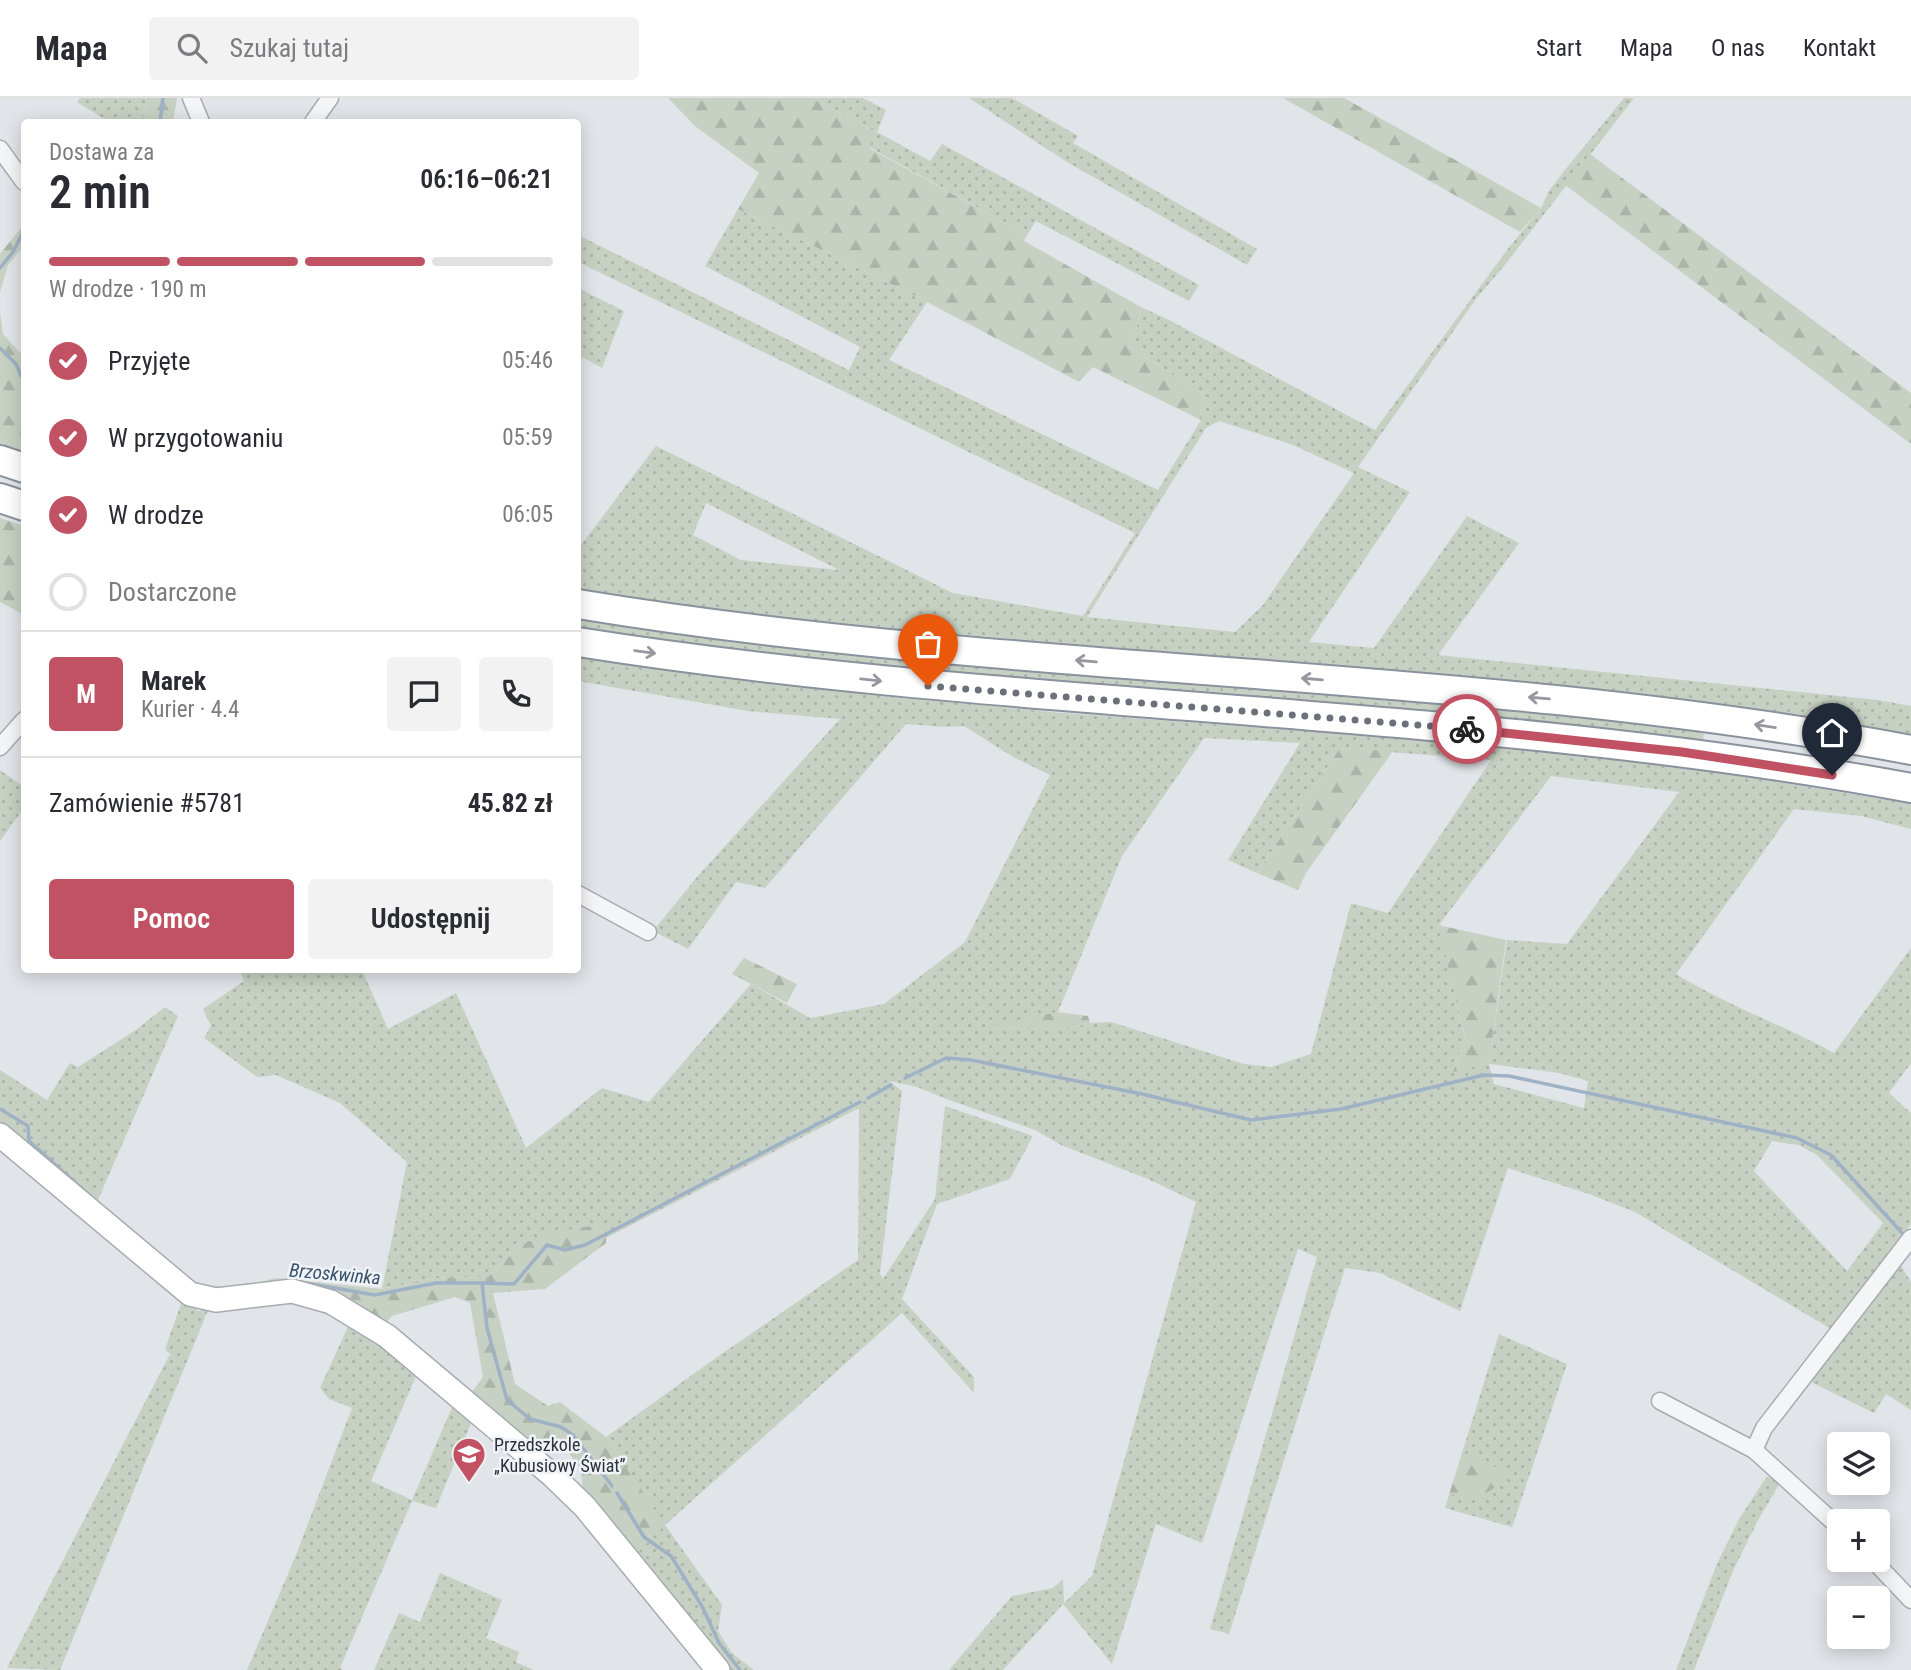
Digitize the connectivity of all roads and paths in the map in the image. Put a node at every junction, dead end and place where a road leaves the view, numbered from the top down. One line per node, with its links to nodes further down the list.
1 (191, 98): 3 (street)
2 (330, 98): 4 (street)
3 (200, 119)
4 (315, 119)
5 (0, 149): 6 (street)
6 (21, 178)
7 (0, 460): 8 (highway)
8 (21, 467)
9 (0, 498): 10 (highway)
10 (21, 505)
11 (581, 605): 15 (highway, one-way to 11)
12 (581, 642): 16 (highway, one-way to 16)
13 (21, 723): 14 (street)
14 (0, 747)
15 (1908, 750)
16 (1905, 787)
17 (581, 896): 18 (street)
18 (648, 932)
19 (0, 1135): 26 (street)
20 (1911, 1238): 22 (street)
21 (1660, 1401): 22 (street)
22 (1754, 1450): 23 (street)
23 (1827, 1516)
24 (1884, 1572): 25 (street)
25 (1911, 1600)
26 (718, 1670)

